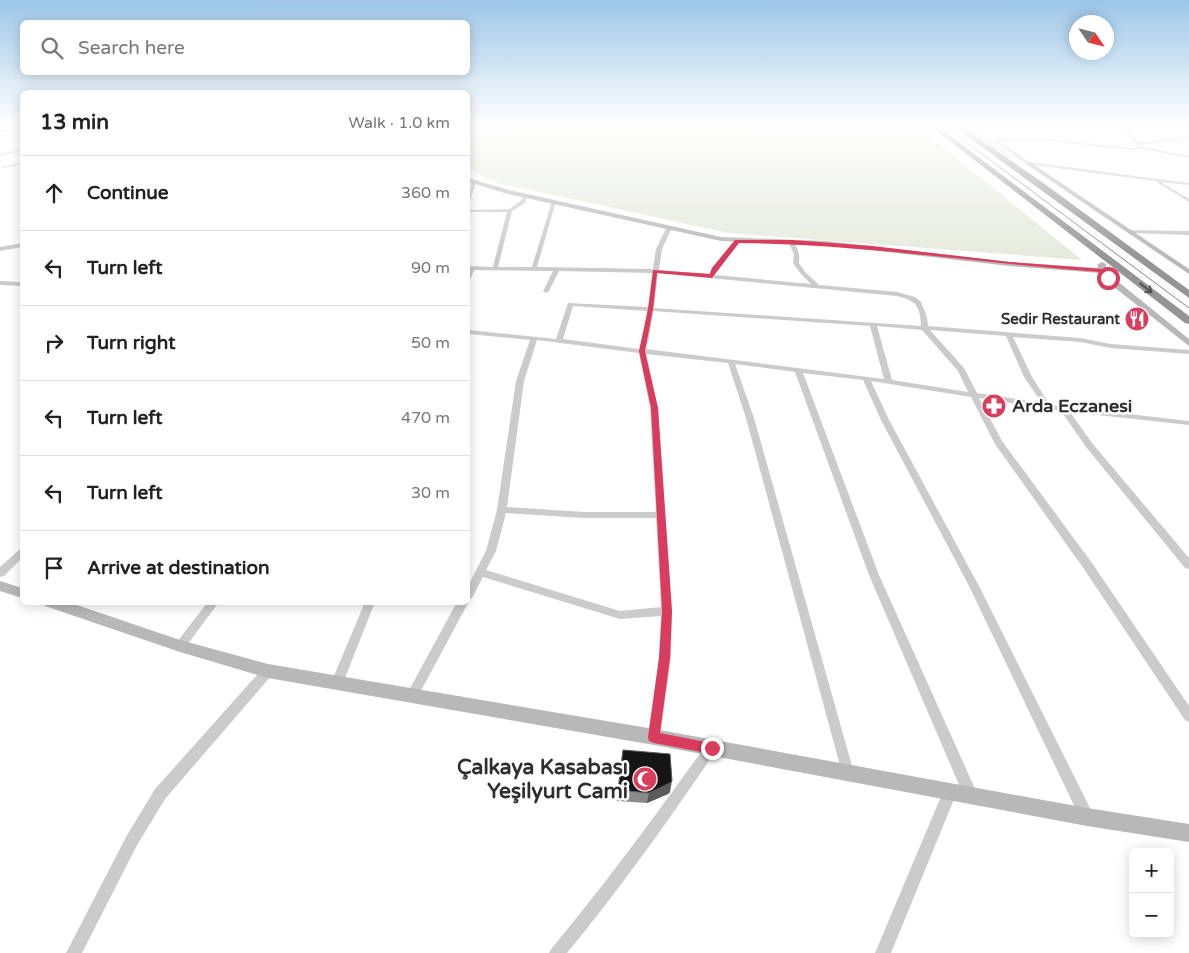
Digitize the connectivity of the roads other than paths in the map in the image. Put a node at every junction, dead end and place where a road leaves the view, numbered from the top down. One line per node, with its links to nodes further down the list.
1 (988, 169): 25 (highway)
2 (989, 169): 39 (highway, one-way to 39)
3 (1038, 169): 16 (street)
4 (1079, 169): 6 (street)
5 (1020, 171): 8 (highway)
6 (1154, 179): 9 (street); 12 (street)
7 (471, 181): 10 (street)
8 (1039, 184): 34 (highway); 37 (highway)
9 (1189, 184)
10 (525, 196): 11 (street); 13 (street)
11 (554, 201): 15 (street); 27 (street)
12 (1189, 201)
13 (510, 210): 14 (street); 26 (street)
14 (470, 211)
15 (669, 228): 19 (street); 29 (street)
16 (1132, 232): 17 (street); 30 (street)
17 (1189, 233)
18 (20, 241): 22 (street)
19 (737, 241): 20 (street); 31 (street)
20 (792, 242): 25 (street); 35 (street)
21 (20, 245): 22 (street)
22 (8, 246): 23 (street)
23 (0, 249)
24 (470, 268): 26 (street)
25 (1102, 268): 43 (highway); 47 (street)
26 (494, 269): 27 (street)
27 (534, 269): 28 (street)
28 (557, 269): 29 (street); 36 (street)
29 (654, 271): 31 (street); 38 (street)
30 (1189, 272)
31 (712, 276): 35 (street)
32 (0, 283): 33 (street)
33 (20, 284)
34 (1189, 286)
35 (818, 287): 41 (street)
36 (546, 291)
37 (1189, 295)
38 (650, 309): 40 (street); 46 (street); 48 (street)
39 (1189, 321)
40 (873, 324): 41 (street); 53 (street)
41 (925, 329): 44 (street); 54 (street)
42 (470, 332): 45 (street)
43 (1189, 333)
44 (1008, 334): 49 (street); 55 (street)
45 (534, 338): 46 (street); 58 (street)
46 (559, 341): 48 (street)
47 (1189, 343)
48 (642, 351): 50 (street); 59 (street)
49 (1189, 352)
50 (732, 362): 51 (street); 79 (street)
51 (798, 370): 52 (street); 81 (street)
52 (866, 378): 53 (street); 82 (street)
53 (889, 382): 54 (street)
54 (971, 394): 55 (street); 76 (street)
55 (1048, 406): 56 (street)
56 (1064, 409): 57 (street); 61 (street)
57 (1189, 423)
58 (502, 510): 59 (street); 62 (street)
59 (660, 514): 71 (street)
60 (20, 555): 63 (street)
61 (1189, 564)
62 (480, 572): 65 (street); 71 (street)
63 (0, 573)
64 (0, 586): 66 (street)
65 (470, 591)
66 (20, 592)
67 (59, 605): 72 (street)
68 (212, 605): 72 (street)
69 (369, 605): 74 (street)
70 (461, 605): 75 (street)
71 (667, 611): 77 (street)
72 (180, 646): 73 (street)
73 (268, 671): 74 (street); 84 (street)
74 (337, 682): 75 (street)
75 (412, 696): 77 (street)
76 (1189, 716)
77 (654, 737): 78 (street)
78 (712, 748): 79 (street); 85 (street)
79 (848, 773): 80 (street)
80 (950, 792): 81 (street); 86 (street)
81 (970, 796): 82 (street)
82 (1087, 817): 83 (street)
83 (1189, 833)
84 (74, 953)
85 (557, 953)
86 (883, 953)

